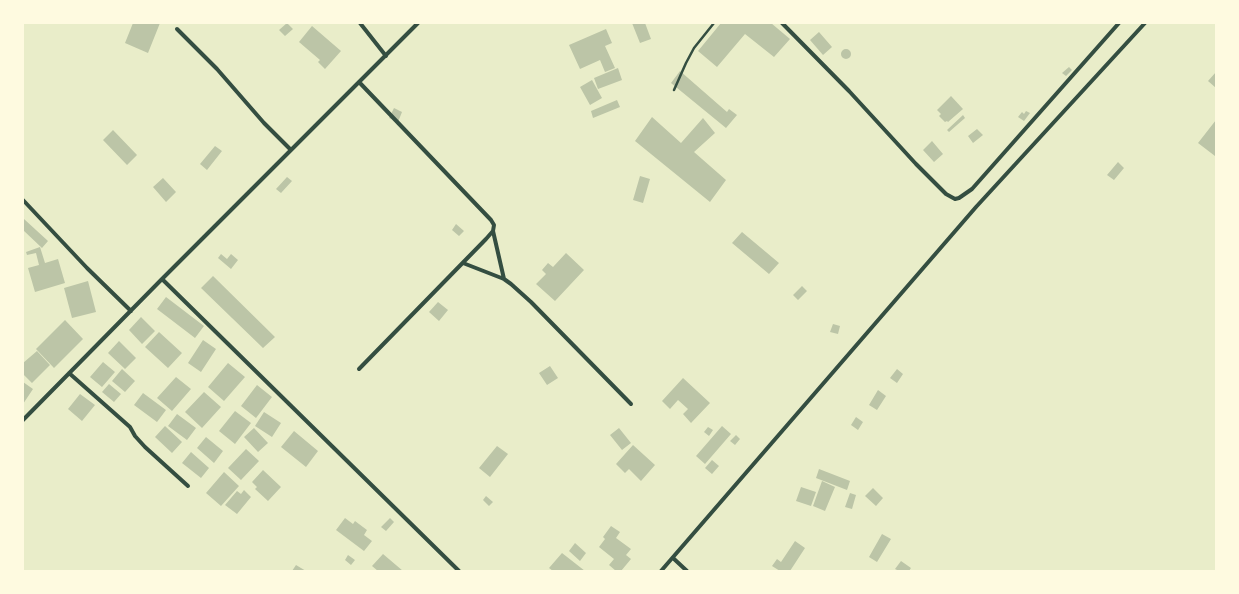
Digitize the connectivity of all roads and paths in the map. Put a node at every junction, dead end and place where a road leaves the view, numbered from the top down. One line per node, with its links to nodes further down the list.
1 (360, 23): 8 (street)
2 (418, 23): 8 (street)
3 (714, 23): 10 (lane)
4 (782, 23): 5 (street)
5 (1119, 23)
6 (1145, 23): 23 (street)
7 (177, 29): 11 (street)
8 (386, 56): 9 (street)
9 (359, 82): 11 (street); 13 (street)
10 (674, 90)
11 (291, 150): 15 (street)
12 (23, 200): 17 (street)
13 (493, 230): 14 (street); 16 (street)
14 (463, 263): 16 (street); 18 (street)
15 (162, 279): 17 (street); 24 (street)
16 (504, 279): 20 (street)
17 (131, 311): 19 (street)
18 (359, 369)
19 (69, 373): 21 (street); 22 (street)
20 (631, 404)
21 (23, 420)
22 (188, 486)
23 (672, 558): 25 (street); 26 (street)
24 (459, 571)
25 (662, 571)
26 (687, 571)

